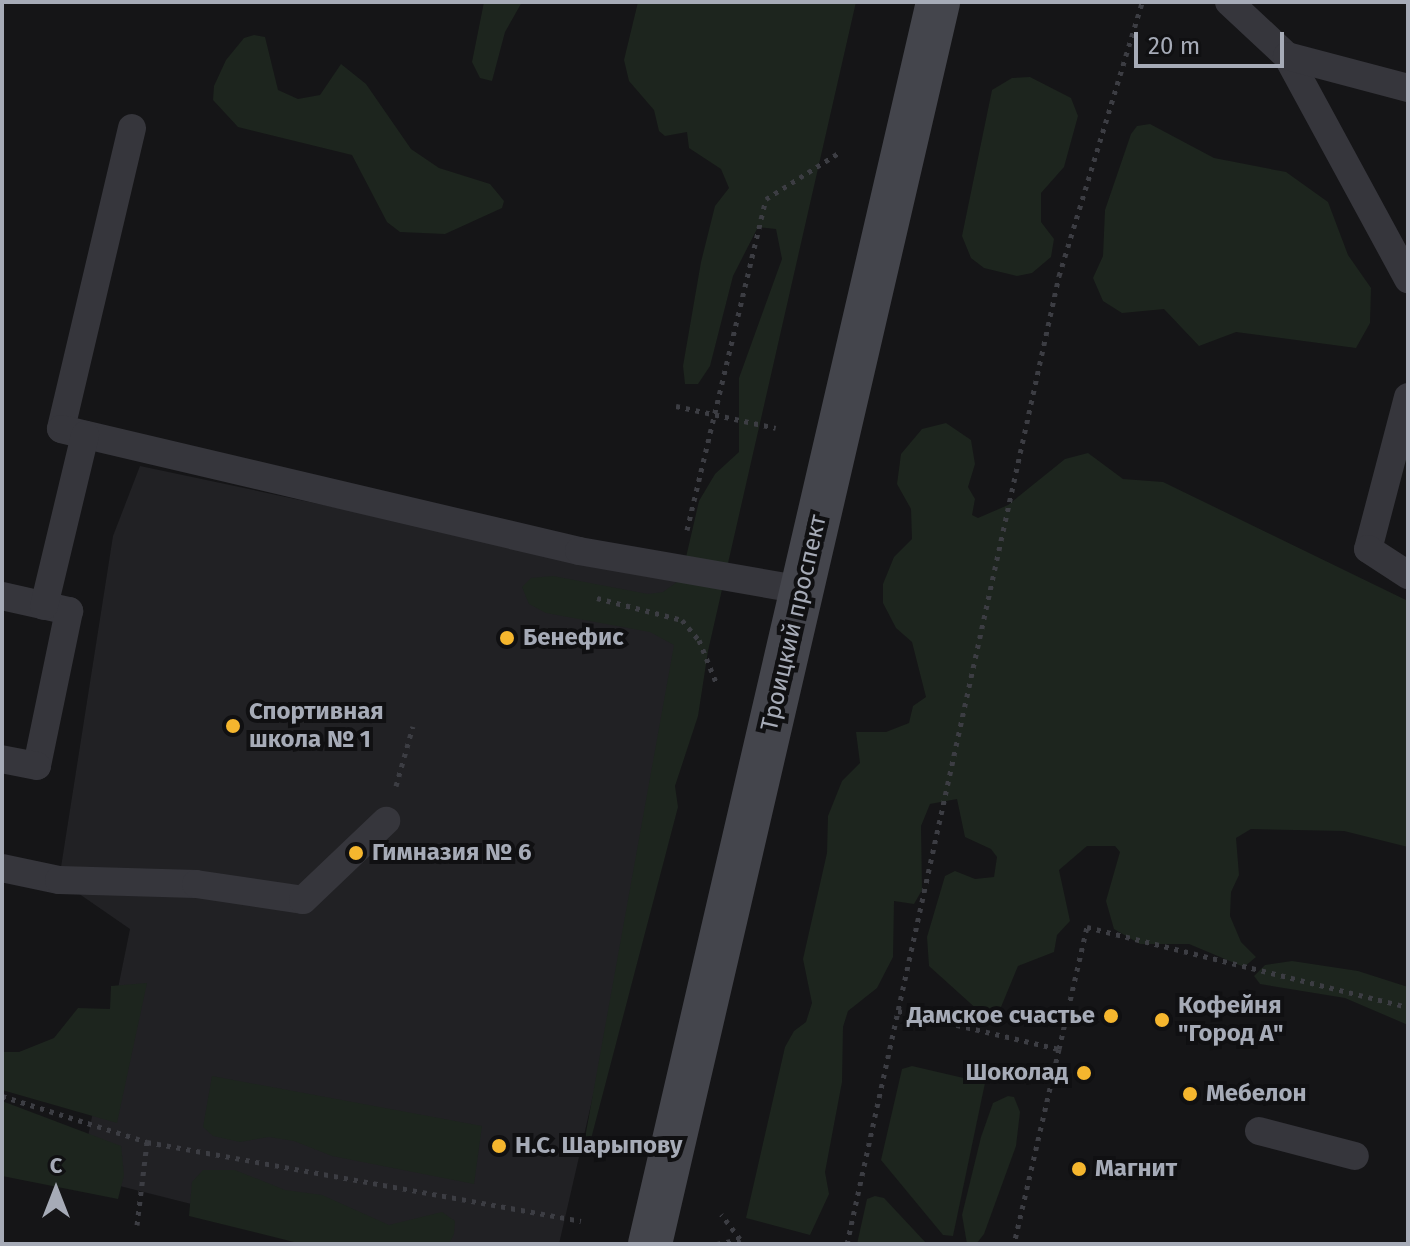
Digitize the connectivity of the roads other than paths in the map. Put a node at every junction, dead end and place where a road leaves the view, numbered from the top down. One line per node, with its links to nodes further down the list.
1 (938, 2): 10 (main road, Троицкий проспект)
2 (1229, 2): 3 (lane)
3 (1287, 56): 4 (lane); 6 (lane)
4 (1408, 88)
5 (132, 128): 8 (lane)
6 (1408, 279)
7 (1408, 397): 9 (lane)
8 (85, 435): 10 (lane); 12 (lane)
9 (1408, 575)
10 (802, 590): 18 (main road, Троицкий проспект)
11 (2, 596): 12 (lane)
12 (44, 606): 13 (lane)
13 (2, 759)
14 (386, 821): 15 (lane)
15 (2, 868)
16 (1259, 1131): 17 (lane)
17 (1355, 1156)
18 (650, 1244)

